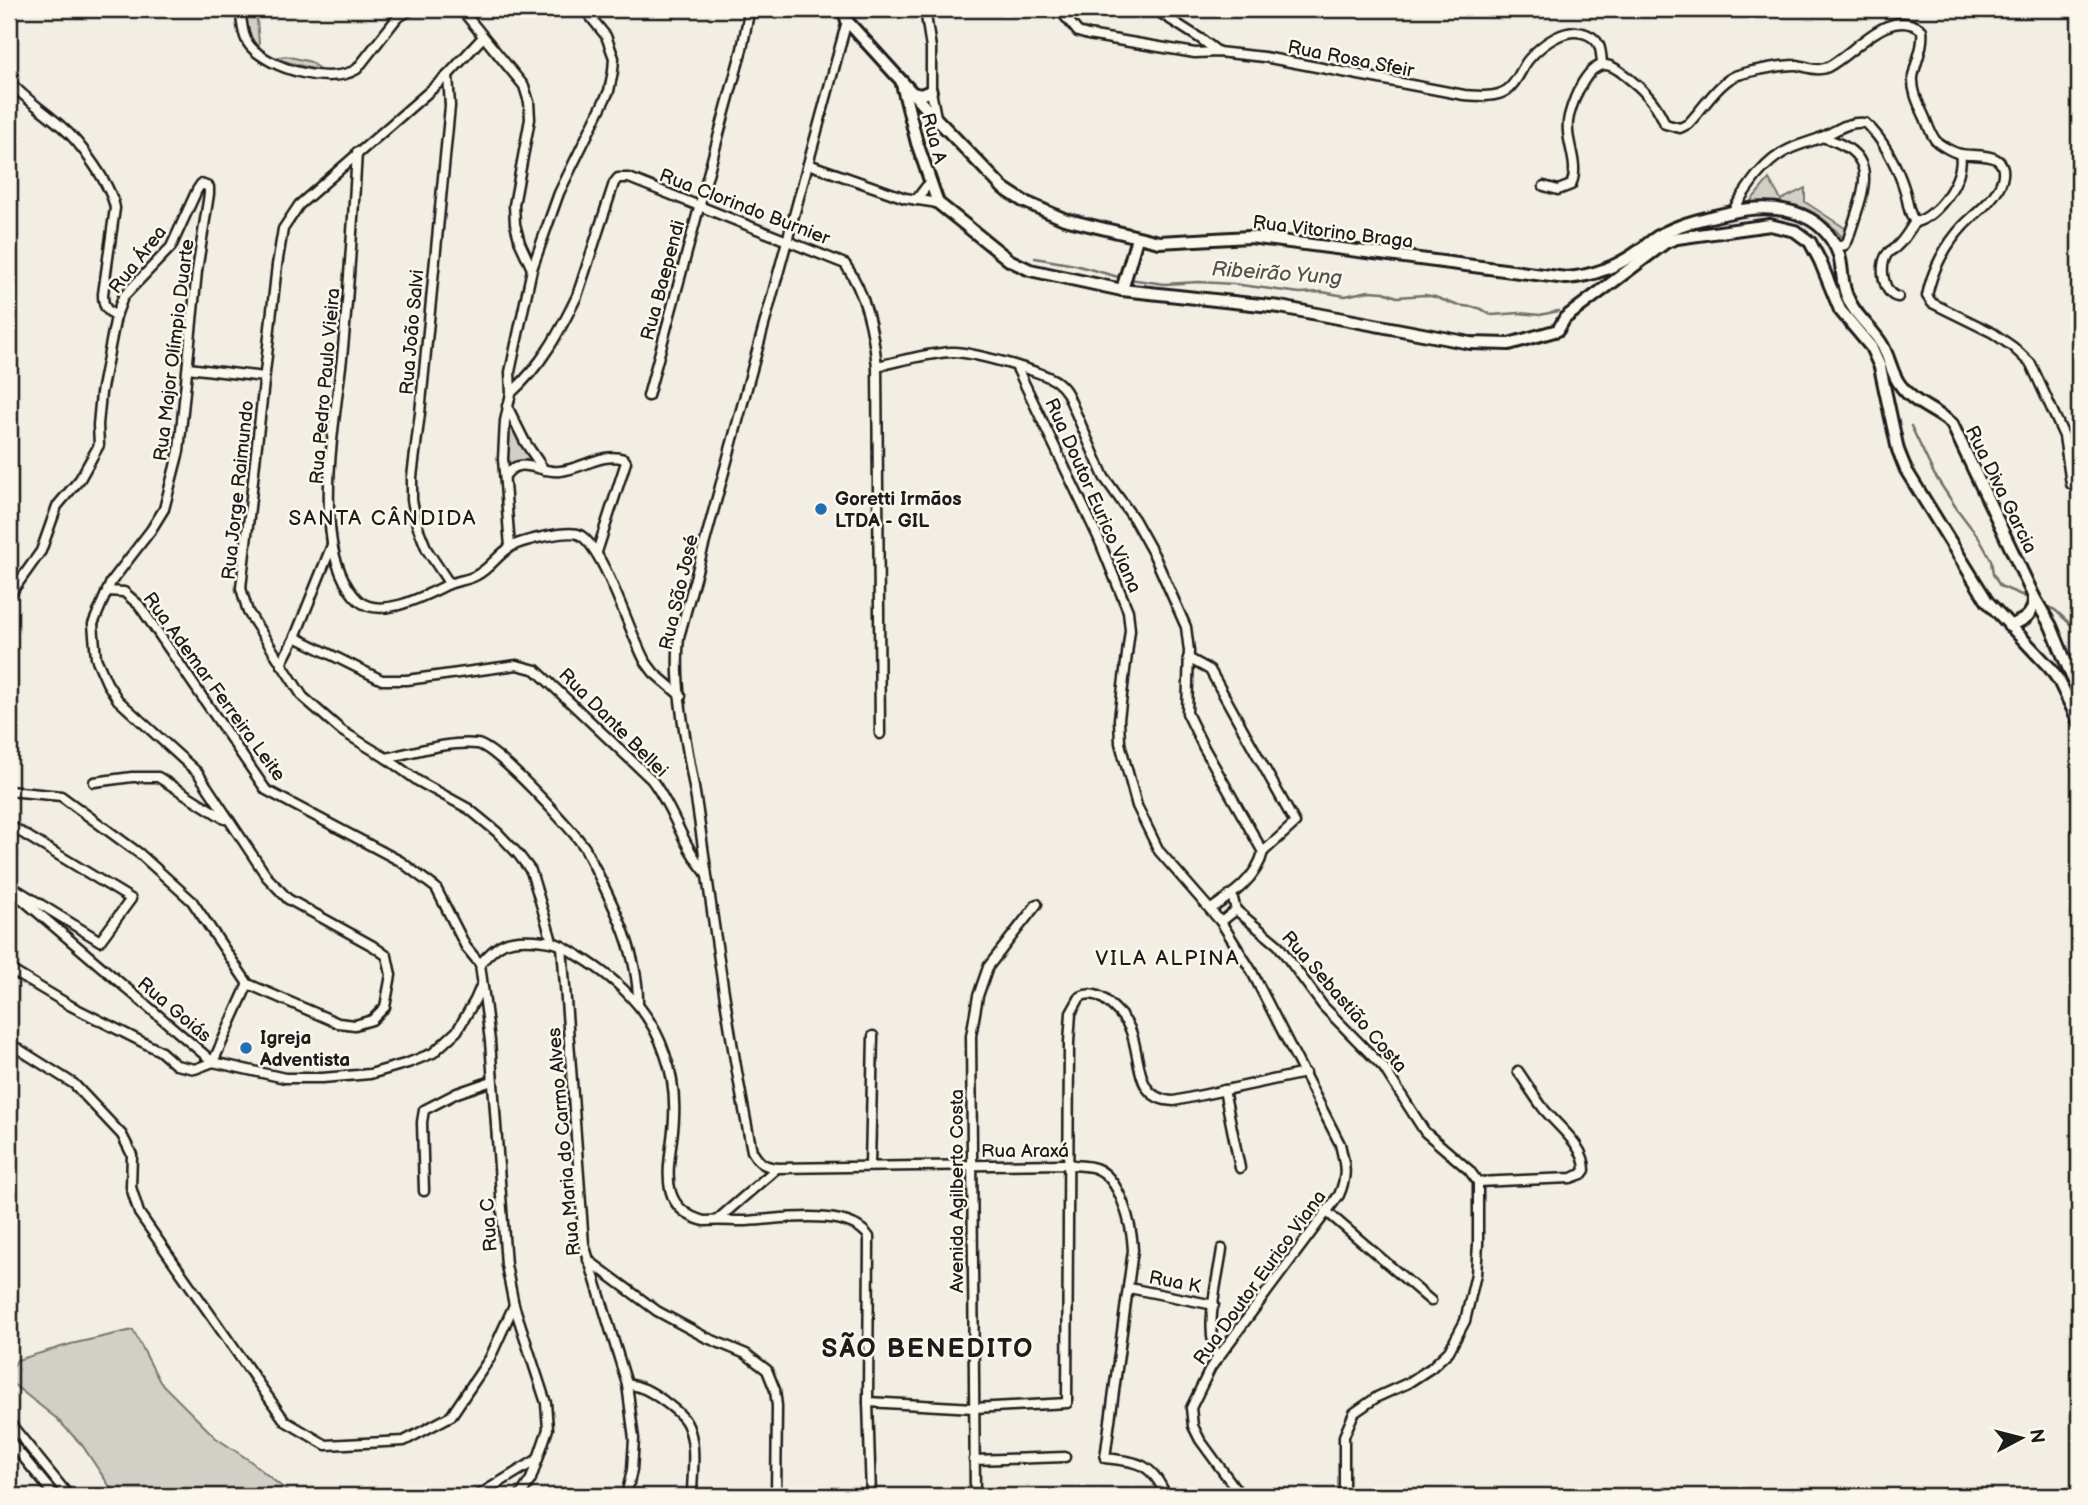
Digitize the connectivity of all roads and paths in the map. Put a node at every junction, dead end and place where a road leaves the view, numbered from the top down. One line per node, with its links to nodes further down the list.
1 (240, 9): 2 (street)
2 (412, 9)
3 (461, 9): 11 (street)
4 (584, 9): 38 (street)
5 (747, 9): 31 (street, Rua Baependi)
6 (843, 9): 10 (main road, Rua Vitorino Braga)
7 (925, 9): 17 (street)
8 (1059, 9): 12 (street, Rua Rosa Sfeir)
9 (1154, 9): 12 (street)
10 (848, 20): 16 (main road, Rua Vitorino Braga); 25 (street, Rua São José)
11 (483, 37): 14 (street, Rua Jorge Raimundo); 38 (street)
12 (1218, 52): 13 (street, Rua Rosa Sfeir)
13 (1602, 64): 24 (street); 28 (street)
14 (448, 75): 23 (street, Rua Jorge Raimundo); 55 (street, Rua João Salvi)
15 (9, 81): 41 (street)
16 (901, 81): 18 (main road, Rua Vitorino Braga); 20 (main road, Rua A)
17 (931, 91): 18 (main road); 19 (street); 21 (street)
18 (912, 93): 19 (main road, Rua Vitorino Braga)
19 (927, 109): 20 (main road); 21 (main road, Rua Vitorino Braga)
20 (911, 117): 26 (main road, Rua A)
21 (937, 119): 34 (main road, Rua Vitorino Braga)
22 (1821, 137): 32 (street); 33 (street); 37 (street)
23 (357, 152): 45 (street, Rua Jorge Raimundo); 52 (street, Rua Pedro Paulo Vieira)
24 (1960, 154): 33 (street); 51 (street)
25 (808, 164): 29 (street); 35 (street, Rua São José)
26 (929, 183): 29 (street); 30 (main road, Rua A)
27 (201, 184): 41 (street, Rua Área); 44 (street, Rua Major Olímpio Duarte)
28 (1544, 186)
29 (916, 200): 30 (street)
30 (938, 203): 39 (main road)
31 (699, 204): 35 (street, Rua Clorindo Burnier); 46 (street, Rua Clorindo Burnier); 47 (street, Rua Baependi)
32 (1732, 212): 34 (main road, Rua Vitorino Braga); 37 (main road, Rua Vitorino Braga)
33 (1914, 222): 40 (street)
34 (1137, 238): 39 (main road)
35 (788, 239): 42 (street, Rua Clorindo Burnier); 64 (street, Rua São José)
36 (1810, 242): 37 (main road); 39 (main road); 59 (main road)
37 (1836, 247): 58 (main road, Rua Diva Garcia)
38 (532, 269): 46 (street)
39 (1123, 288)
40 (1898, 298)
41 (116, 316): 57 (street)
42 (877, 366): 43 (street); 66 (street, Rua Clorindo Burnier)
43 (1016, 366): 61 (street); 77 (street, Rua Doutor Eurico Viana)
44 (188, 368): 45 (street); 56 (street, Rua Major Olímpio Duarte)
45 (264, 377): 62 (street, Rua Jorge Raimundo)
46 (510, 393): 48 (street)
47 (648, 396)
48 (507, 406): 49 (street); 50 (street)
49 (544, 470): 50 (street); 54 (street)
50 (505, 476): 53 (street)
51 (2079, 489)
52 (332, 544): 55 (street, Rua Pedro Paulo Vieira); 60 (street)
53 (510, 547): 54 (street, Rua Pedro Paulo Vieira); 55 (street, Rua Pedro Paulo Vieira)
54 (597, 552): 64 (street)
55 (449, 583)
56 (107, 591): 70 (street, Rua Major Olímpio Duarte); 82 (street, Rua Ademar Ferreira Leite)
57 (9, 596)
58 (2037, 605): 59 (main road); 63 (main road, Rua Diva Garcia)
59 (2009, 626): 65 (main road)
60 (295, 637): 62 (street); 73 (street, Rua Dante Bellei)
61 (1188, 658): 72 (street); 72 (street)
62 (281, 664): 67 (street, Rua Jorge Raimundo)
63 (2079, 694)
64 (681, 696): 73 (street, Rua São José)
65 (2079, 722)
66 (880, 734)
67 (386, 758): 80 (street, Rua Jorge Raimundo); 86 (street)
68 (94, 782): 70 (street)
69 (9, 792): 85 (street)
70 (228, 821): 85 (street, Rua Major Olímpio Duarte)
71 (9, 825): 74 (street)
72 (1262, 852): 75 (street)
73 (706, 874): 97 (street, Rua São José)
74 (9, 886): 89 (street, Rua Goiás)
75 (1232, 895): 77 (street); 78 (street)
76 (1037, 904): 96 (street, Avenida Agilberto Costa)
77 (1211, 909): 79 (street, Rua Doutor Eurico Viana)
78 (1236, 910): 79 (street); 99 (street, Rua Sebastião Costa)
79 (1220, 922): 91 (street, Rua Doutor Eurico Viana)
80 (552, 941): 81 (street); 82 (street)
81 (562, 947): 86 (street); 104 (street, Rua Maria do Carmo Alves)
82 (480, 964): 84 (street)
83 (9, 969): 89 (street)
84 (482, 983): 89 (street, Rua Goiás); 92 (street, Rua C)
85 (248, 984): 89 (street)
86 (638, 1004): 102 (street)
87 (873, 1036): 95 (street)
88 (9, 1043): 107 (street)
89 (213, 1062)
90 (1518, 1071): 99 (street)
91 (1305, 1073): 93 (street); 101 (street, Rua Doutor Eurico Viana)
92 (492, 1081): 100 (street); 107 (street, Rua C)
93 (1224, 1090): 94 (street); 98 (street)
94 (1067, 1164): 96 (street, Rua Araxá); 105 (street, Rua Araxá); 112 (street)
95 (870, 1165): 96 (street, Rua Araxá); 97 (street, Rua Araxá)
96 (971, 1165): 112 (street, Avenida Agilberto Costa)
97 (777, 1168): 102 (street)
98 (1240, 1168)
99 (1478, 1182): 129 (street)
100 (424, 1191)
101 (1326, 1211): 106 (street); 109 (street, Rua Doutor Eurico Viana)
102 (717, 1220): 111 (street)
103 (1222, 1249): 108 (street)
104 (588, 1259): 110 (street, Rua Maria do Carmo Alves); 124 (street)
105 (1129, 1288): 108 (street, Rua K); 127 (street, Rua Araxá)
106 (1431, 1301)
107 (514, 1305): 116 (street, Rua C)
108 (1214, 1305): 109 (street)
109 (1218, 1358): 128 (street, Rua Doutor Eurico Viana)
110 (627, 1384): 122 (street, Rua Maria do Carmo Alves); 123 (street)
111 (868, 1402): 112 (street); 125 (street)
112 (974, 1408): 117 (street, Avenida Agilberto Costa)
113 (10, 1424): 119 (street)
114 (9, 1440): 118 (street)
115 (1065, 1457): 117 (street)
116 (538, 1458): 120 (street); 121 (street, Rua C)
117 (974, 1460): 126 (street, Avenida Agilberto Costa)
118 (55, 1496)
119 (69, 1496)
120 (477, 1496)
121 (520, 1496)
122 (626, 1496)
123 (692, 1496)
124 (776, 1496)
125 (871, 1496)
126 (975, 1496)
127 (1166, 1496)
128 (1241, 1496)
129 (1344, 1496)

